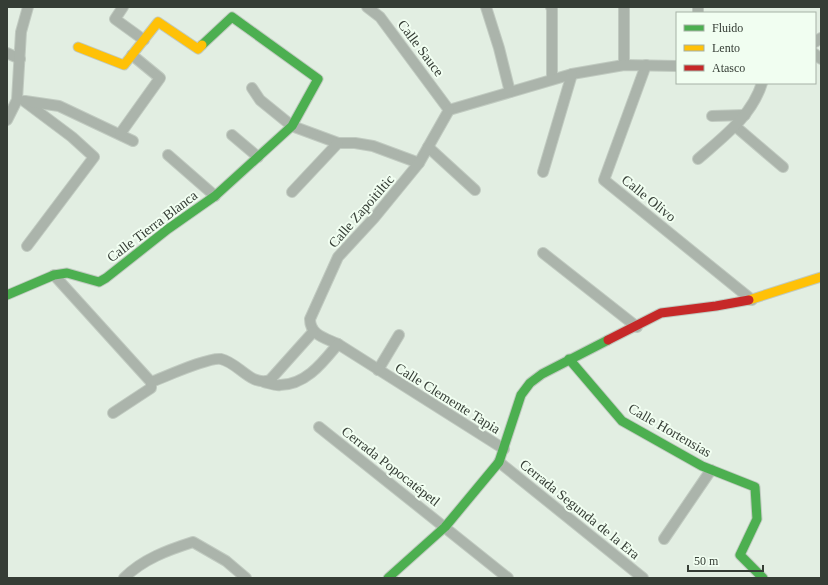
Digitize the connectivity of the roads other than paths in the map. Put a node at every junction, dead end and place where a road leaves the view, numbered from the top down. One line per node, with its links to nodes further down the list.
1 (28, 7): 11 (street)
2 (123, 7): 7 (street)
3 (367, 7): 21 (street, Calle Sauce)
4 (486, 7): 19 (street)
5 (551, 7): 16 (street)
6 (624, 7): 12 (street)
7 (144, 40): 10 (street); 25 (street, Calle Tierra Blanca)
8 (78, 47): 10 (street)
9 (7, 53): 11 (street)
10 (132, 55): 27 (street)
11 (20, 59): 20 (street)
12 (624, 65): 13 (street); 15 (street)
13 (646, 65): 14 (street); 46 (street, Calle Olivo)
14 (676, 66)
15 (572, 74): 16 (street); 37 (street)
16 (552, 78): 19 (street)
17 (762, 84): 22 (street)
18 (252, 88): 25 (street)
19 (510, 92): 21 (street)
20 (21, 101): 24 (street); 27 (street); 41 (street)
21 (449, 110): 31 (street, Calle Zapoitiltic)
22 (745, 115): 23 (street); 26 (street)
23 (712, 116)
24 (7, 120)
25 (292, 126): 30 (street); 33 (street, Calle Tierra Blanca)
26 (735, 126): 34 (street); 36 (street)
27 (120, 134): 29 (street)
28 (232, 134): 33 (street)
29 (133, 141)
30 (338, 143): 35 (street); 39 (street)
31 (428, 147): 35 (street, Calle Zapoitiltic); 38 (street)
32 (168, 155): 40 (street)
33 (258, 157): 40 (street, Calle Tierra Blanca)
34 (698, 159)
35 (419, 163): 48 (street, Calle Zapoitiltic)
36 (783, 167)
37 (543, 172)
38 (475, 190)
39 (292, 192)
40 (215, 196): 43 (street, Calle Tierra Blanca)
41 (27, 246)
42 (543, 254): 47 (street)
43 (54, 275): 45 (street, Calle Tierra Blanca); 53 (street)
44 (821, 277): 46 (street)
45 (7, 295)
46 (752, 300): 47 (street)
47 (637, 327): 51 (street)
48 (313, 332): 50 (street); 54 (street)
49 (399, 335): 52 (street)
50 (338, 344): 52 (street, Calle Clemente Tapia); 54 (street)
51 (569, 359): 57 (street); 59 (street, Calle Hortensias)
52 (378, 370): 57 (street, Calle Clemente Tapia)
53 (151, 382): 54 (street); 55 (street)
54 (264, 382)
55 (113, 413)
56 (319, 427): 60 (street, Cerrada Popocatépetl)
57 (504, 449): 58 (street)
58 (499, 462): 60 (street); 66 (street, Cerrada Segunda de la Era)
59 (711, 470): 61 (street); 67 (street, Calle Hortensias)
60 (445, 527): 64 (street); 65 (street, Cerrada Popocatépetl)
61 (664, 538)
62 (124, 578): 63 (street)
63 (246, 578)
64 (388, 578)
65 (508, 578)
66 (643, 578)
67 (763, 578)

